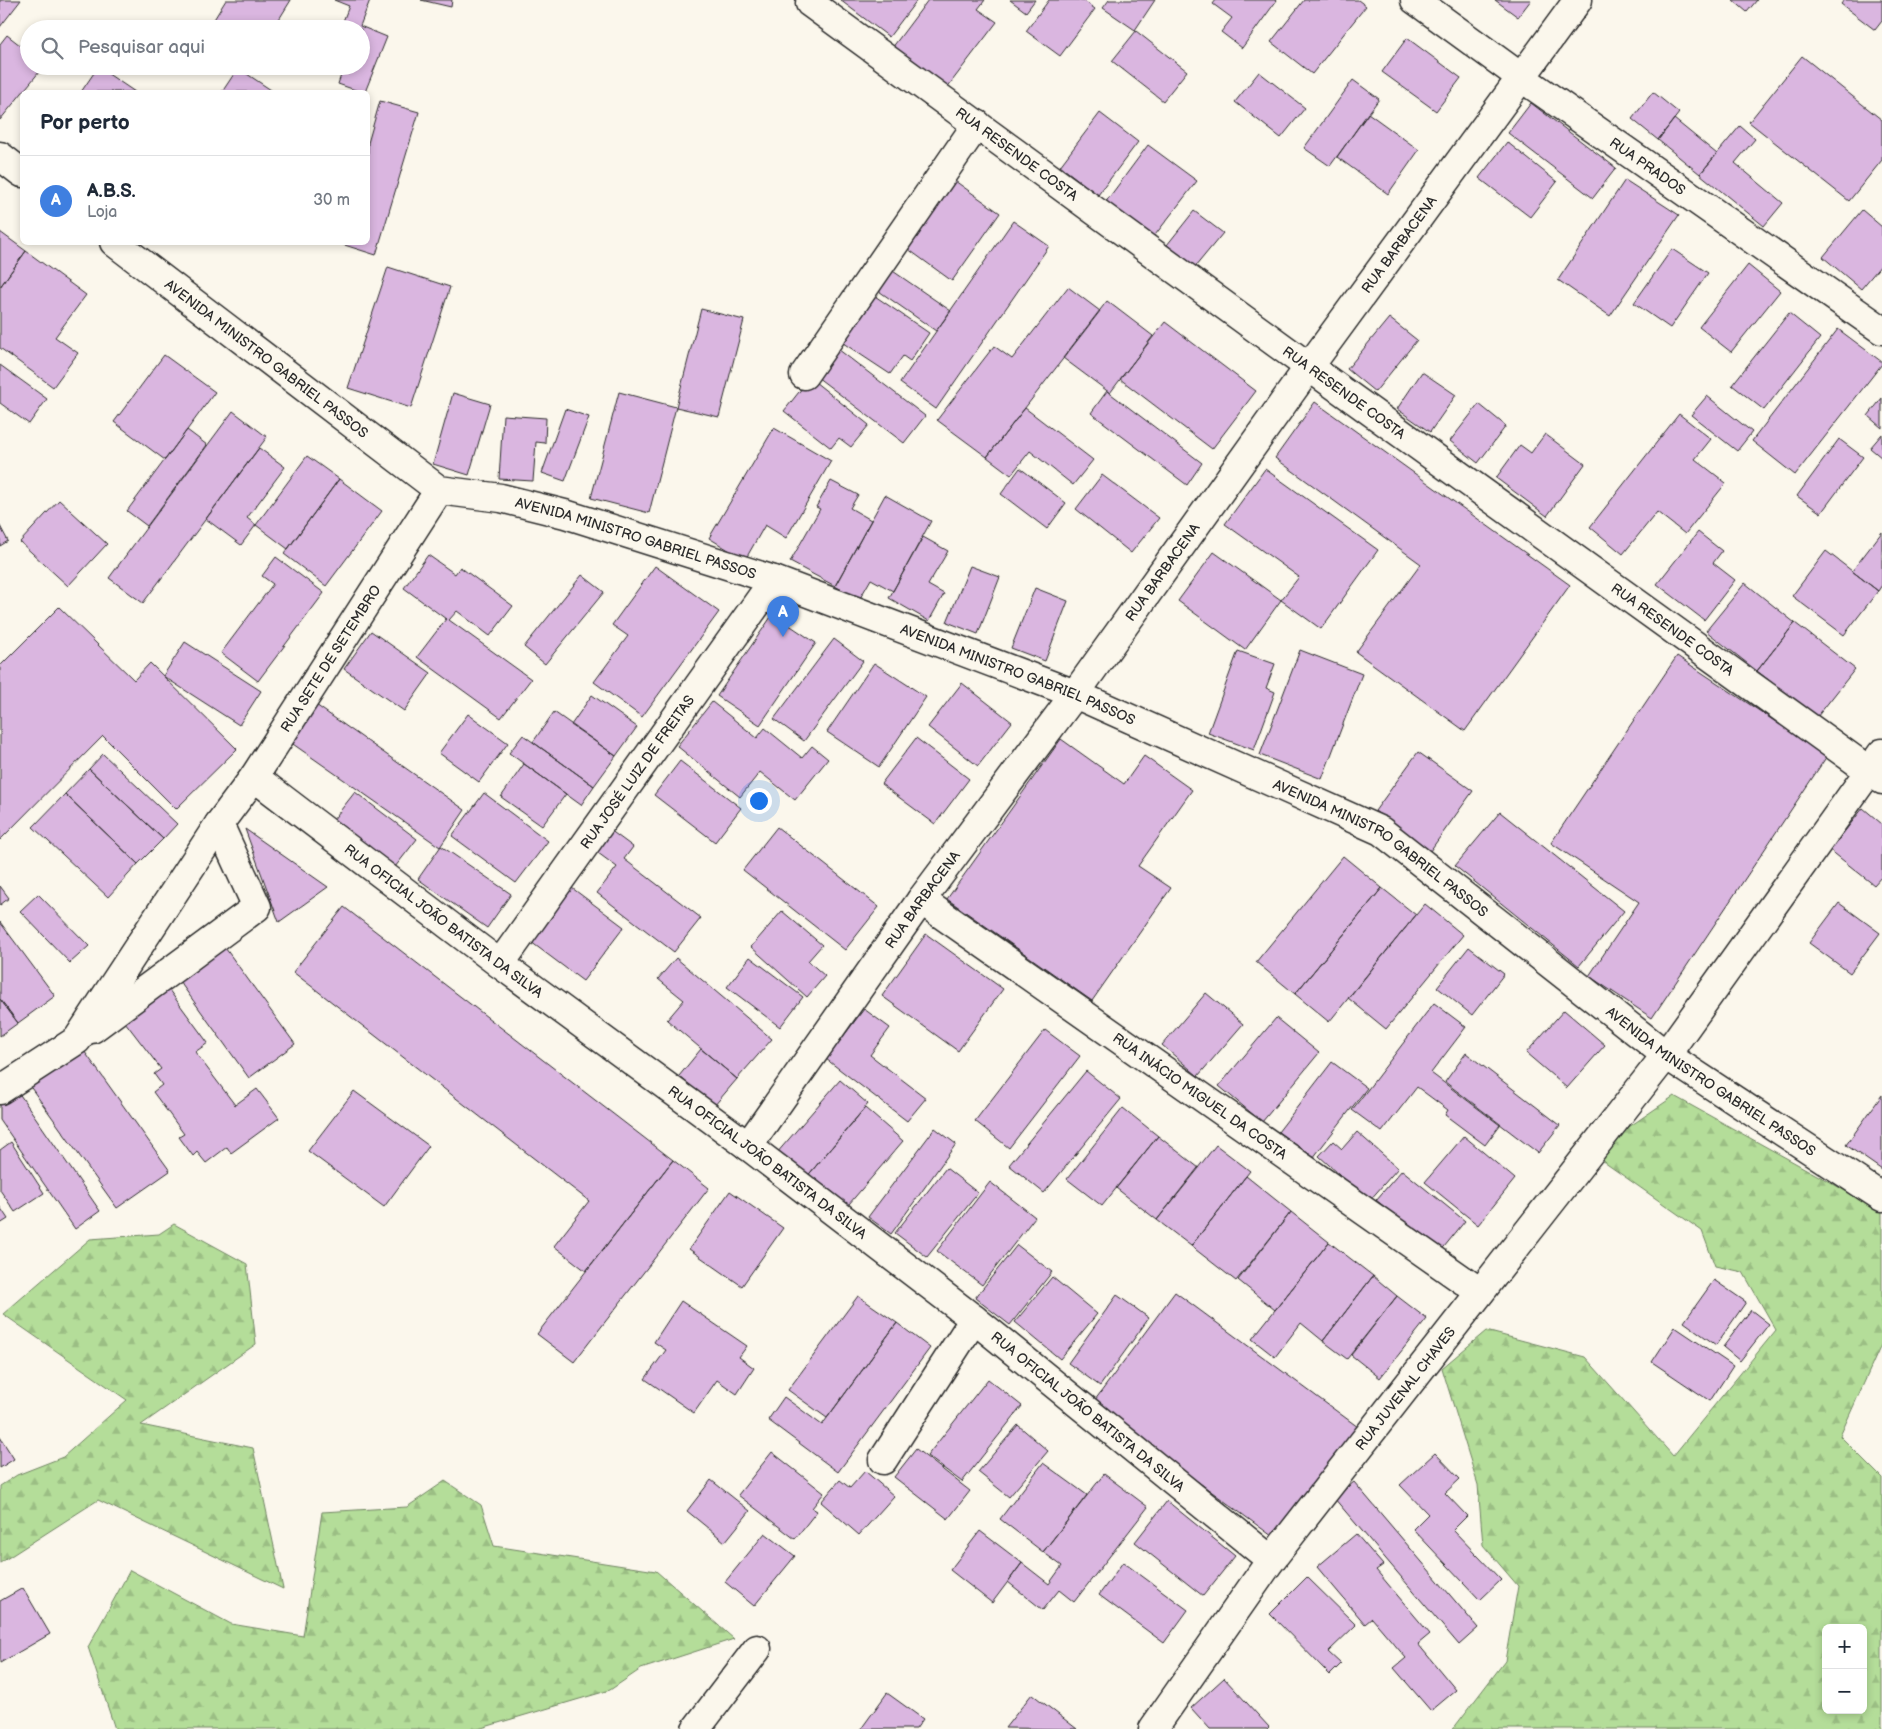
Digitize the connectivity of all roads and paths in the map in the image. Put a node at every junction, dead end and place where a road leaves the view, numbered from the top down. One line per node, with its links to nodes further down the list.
1 (1415, 0): 4 (street, RUA PRADOS)
2 (1578, 0): 4 (street, RUA BARBACENA)
3 (810, 3): 5 (street, RUA RESENDE COSTA)
4 (1522, 78): 9 (street, RUA PRADOS); 10 (street, RUA BARBACENA)
5 (977, 124): 10 (street, RUA RESENDE COSTA); 11 (street)
6 (0, 156): 7 (street)
7 (20, 171)
8 (118, 245): 12 (street, AVENIDA MINISTRO GABRIEL PASSOS)
9 (1882, 330)
10 (1309, 367): 14 (street, RUA BARBACENA); 15 (street, RUA RESENDE COSTA)
11 (804, 376)
12 (439, 490): 13 (street, AVENIDA MINISTRO GABRIEL PASSOS); 16 (street, RUA SETE DE SETEMBRO)
13 (774, 580): 14 (street, AVENIDA MINISTRO GABRIEL PASSOS); 19 (street, RUA JOSÉ LUIZ DE FREITAS)
14 (1075, 694): 18 (street, RUA BARBACENA); 21 (street, AVENIDA MINISTRO GABRIEL PASSOS)
15 (1878, 768): 21 (street, RUA JUVENAL CHAVES)
16 (254, 777): 17 (street, RUA SETE DE SETEMBRO); 19 (street, RUA OFICIAL JOÃO BATISTA DA SILVA)
17 (219, 824): 20 (street, RUA SETE DE SETEMBRO); 20 (street, RUA SETE DE SETEMBRO)
18 (921, 900): 23 (street, RUA BARBACENA); 25 (street, RUA INÁCIO MIGUEL DA COSTA)
19 (500, 964): 23 (street, RUA OFICIAL JOÃO BATISTA DA SILVA)
20 (77, 1040): 22 (street, RUA SETE DE SETEMBRO)
21 (1666, 1055): 24 (street, AVENIDA MINISTRO GABRIEL PASSOS); 25 (street, RUA JUVENAL CHAVES)
22 (0, 1090)
23 (748, 1146): 26 (street, RUA OFICIAL JOÃO BATISTA DA SILVA)
24 (1882, 1197)
25 (1480, 1292): 28 (street, RUA JUVENAL CHAVES)
26 (974, 1319): 27 (street); 28 (street, RUA OFICIAL JOÃO BATISTA DA SILVA)
27 (883, 1460)
28 (1271, 1560): 31 (street, RUA JUVENAL CHAVES)
29 (757, 1649): 30 (street)
30 (696, 1729)
31 (1153, 1729)

